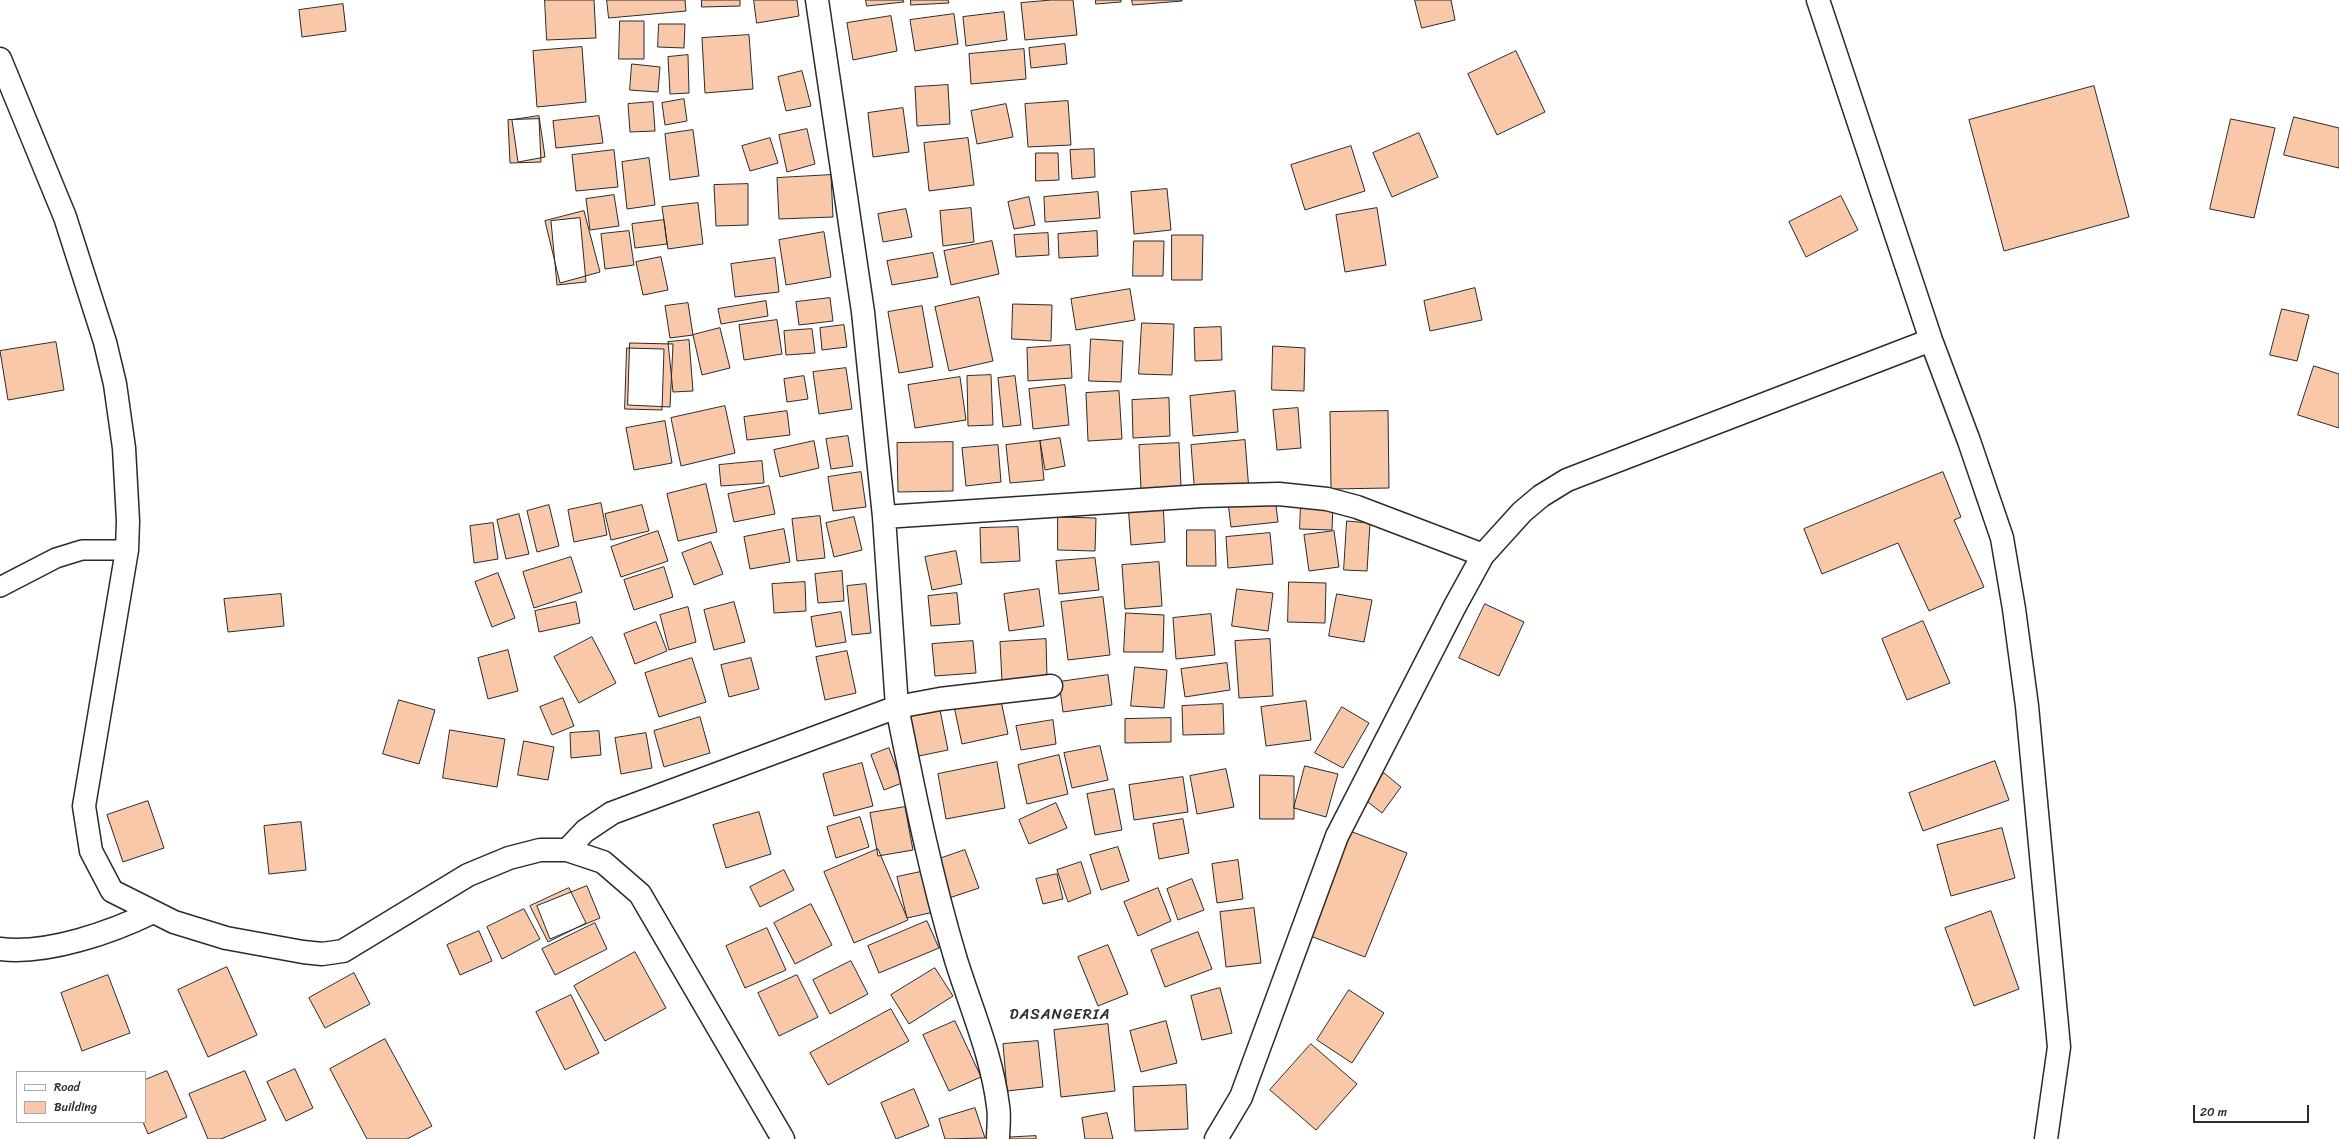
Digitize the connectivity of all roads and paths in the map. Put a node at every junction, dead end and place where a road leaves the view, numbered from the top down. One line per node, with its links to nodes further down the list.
1 (817, 0): 5 (street)
2 (1818, 0): 4 (street)
3 (0, 59): 6 (street)
4 (1931, 340): 7 (street); 17 (street)
5 (884, 517): 7 (street); 10 (street)
6 (127, 550): 8 (lane); 12 (street)
7 (1483, 555): 16 (street)
8 (0, 587)
9 (1051, 686): 10 (street)
10 (897, 707): 11 (street); 15 (street)
11 (567, 850): 12 (street); 14 (street)
12 (153, 912): 13 (street)
13 (0, 949)
14 (783, 1139)
15 (998, 1139)
16 (1216, 1139)
17 (2046, 1139)

